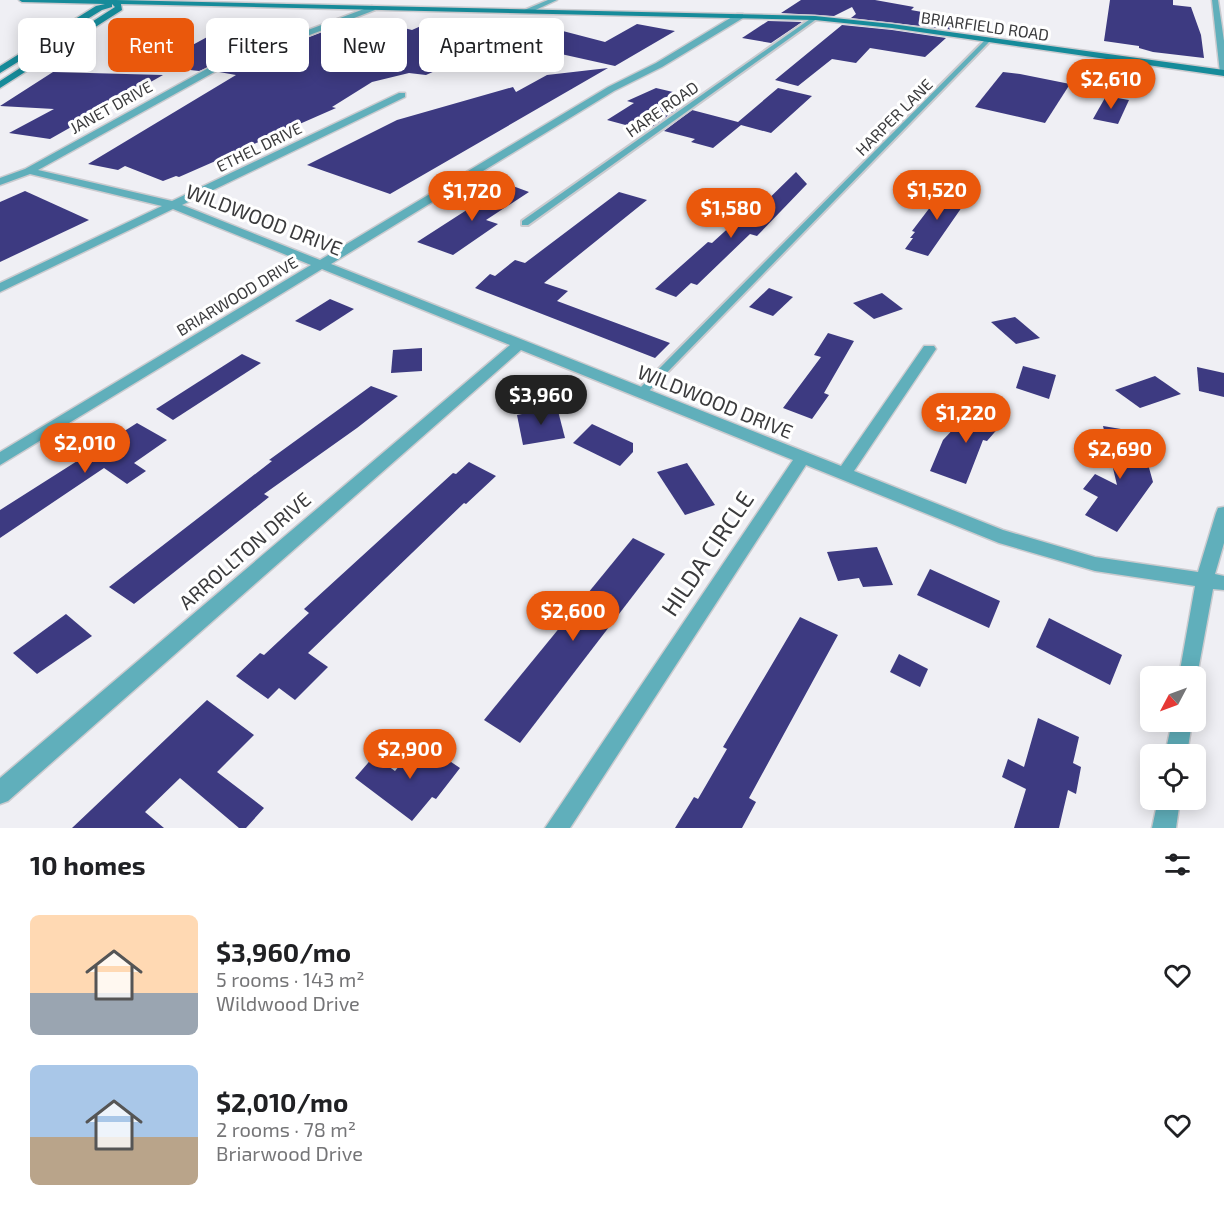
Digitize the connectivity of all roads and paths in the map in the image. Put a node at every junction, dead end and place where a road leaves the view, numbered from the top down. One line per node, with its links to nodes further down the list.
1 (22, 0): 4 (main road, BRIARFIELD ROAD)
2 (554, 0): 6 (street)
3 (1215, 0): 11 (street)
4 (118, 1): 5 (main road, BRIARFIELD ROAD); 10 (main road); 12 (main road)
5 (372, 8): 6 (main road, BRIARFIELD ROAD); 14 (street, JANET DRIVE)
6 (526, 11): 7 (main road, BRIARFIELD ROAD)
7 (740, 16): 8 (main road, BRIARFIELD ROAD); 18 (street, BRIARWOOD DRIVE)
8 (815, 18): 9 (main road, BRIARFIELD ROAD); 17 (lane, HARE ROAD)
9 (988, 40): 11 (main road, BRIARFIELD ROAD); 22 (lane, HARPER LANE)
10 (0, 69)
11 (1224, 73)
12 (0, 85)
13 (402, 95): 16 (street, ETHEL DRIVE)
14 (29, 171): 15 (street, JANET DRIVE); 16 (street, WILDWOOD DRIVE)
15 (0, 182)
16 (173, 205): 18 (street, WILDWOOD DRIVE); 19 (street, ETHEL DRIVE)
17 (525, 223)
18 (322, 264): 20 (street, WILDWOOD DRIVE); 24 (street, BRIARWOOD DRIVE)
19 (0, 288)
20 (520, 344): 22 (street, WILDWOOD DRIVE); 30 (street, ARROLLTON DRIVE)
21 (929, 349): 25 (street)
22 (641, 393): 23 (street, WILDWOOD DRIVE)
23 (802, 458): 25 (street, WILDWOOD DRIVE); 32 (street, HILDA CIRCLE)
24 (0, 459)
25 (844, 474): 27 (street, WILDWOOD DRIVE)
26 (1224, 513): 27 (street)
27 (1205, 579): 28 (street, WILDWOOD DRIVE); 29 (street)
28 (1224, 583)
29 (1191, 666)
30 (0, 793)
31 (1167, 810): 33 (street)
32 (556, 828)
33 (1164, 828)

